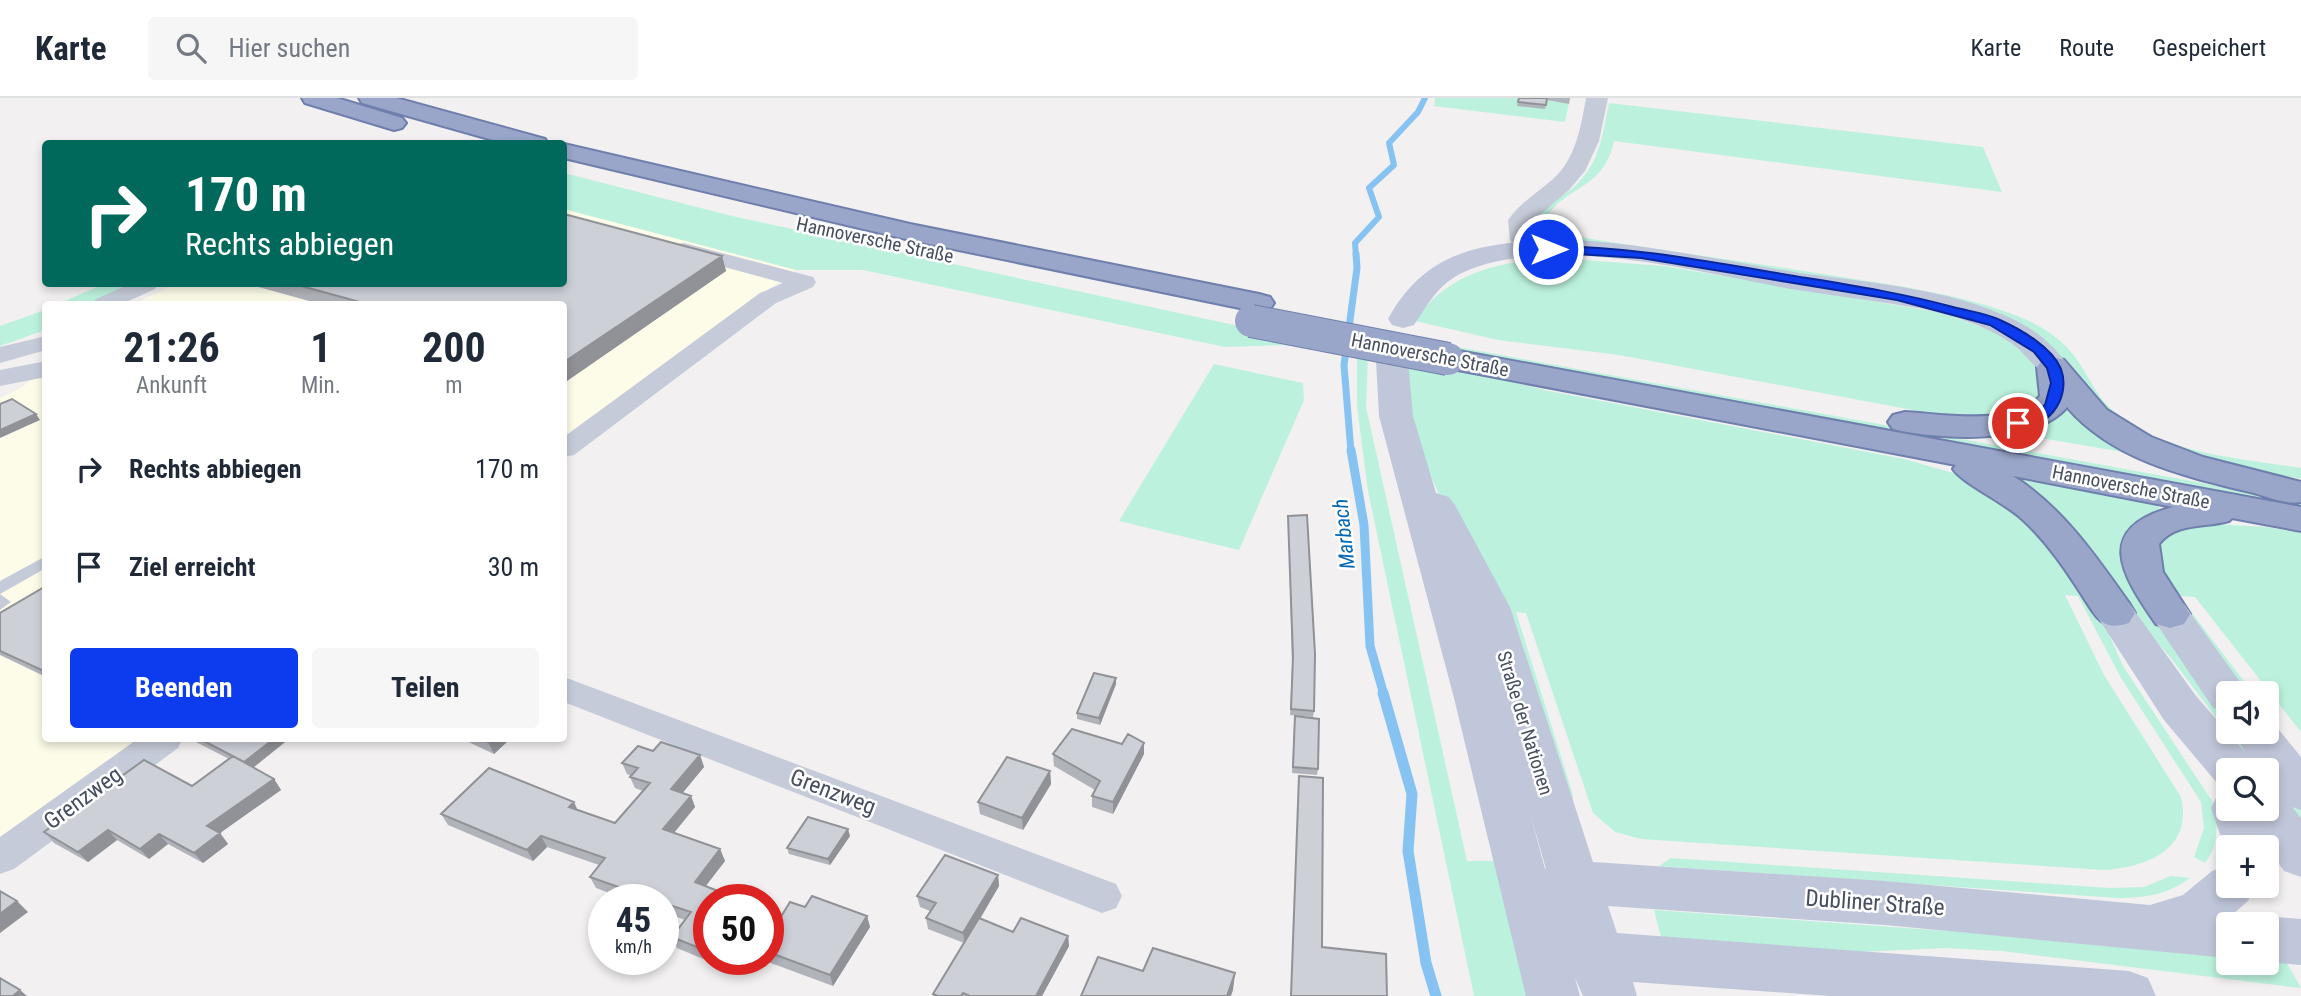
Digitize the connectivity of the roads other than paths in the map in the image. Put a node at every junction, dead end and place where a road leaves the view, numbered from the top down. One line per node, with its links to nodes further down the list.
1 (313, 98): 4 (highway)
2 (370, 98): 5 (highway)
3 (1597, 98): 9 (street)
4 (457, 140)
5 (522, 140)
6 (567, 152): 12 (highway, Hannoversche Straße)
7 (567, 168): 12 (highway, Hannoversche Straße)
8 (657, 242): 20 (street)
9 (1529, 249): 13 (main road); 16 (main road)
10 (141, 287): 11 (street)
11 (110, 301)
12 (1255, 312): 19 (highway, Hannoversche Straße, bridge)
13 (1404, 319)
14 (42, 342): 18 (street)
15 (1392, 360): 21 (main road, Straße der Nationen)
16 (2053, 367): 19 (highway); 22 (highway)
17 (42, 369): 18 (street)
18 (1, 374)
19 (1907, 434): 22 (highway, Hannoversche Straße); 25 (highway)
20 (567, 447)
21 (1411, 463): 38 (main road, Straße der Nationen); 41 (main road, Straße der Nationen)
22 (2300, 506): 26 (highway)
23 (42, 563): 24 (lane)
24 (0, 588)
25 (2115, 613): 29 (main road)
26 (2170, 614): 27 (main road)
27 (2217, 681)
28 (567, 690): 39 (street, Grenzweg)
29 (2180, 708): 32 (main road); 33 (main road)
30 (160, 742): 37 (street, Grenzweg)
31 (2264, 744): 34 (main road)
32 (2223, 758)
33 (2216, 773)
34 (2301, 791)
35 (2275, 821): 36 (main road)
36 (2301, 856)
37 (0, 858)
38 (1574, 882): 41 (main road, Dubliner Straße); 42 (main road, Dubliner Straße); 46 (main road, Straße der Nationen)
39 (1102, 896)
40 (2216, 898): 42 (main road)
41 (1533, 918): 46 (main road); 47 (main road, Straße der Nationen)
42 (2140, 926): 43 (main road, Dubliner Straße)
43 (2216, 934)
44 (2279, 940): 45 (main road)
45 (2301, 942)
46 (1604, 976): 48 (main road)
47 (1553, 996)
48 (2129, 996)

